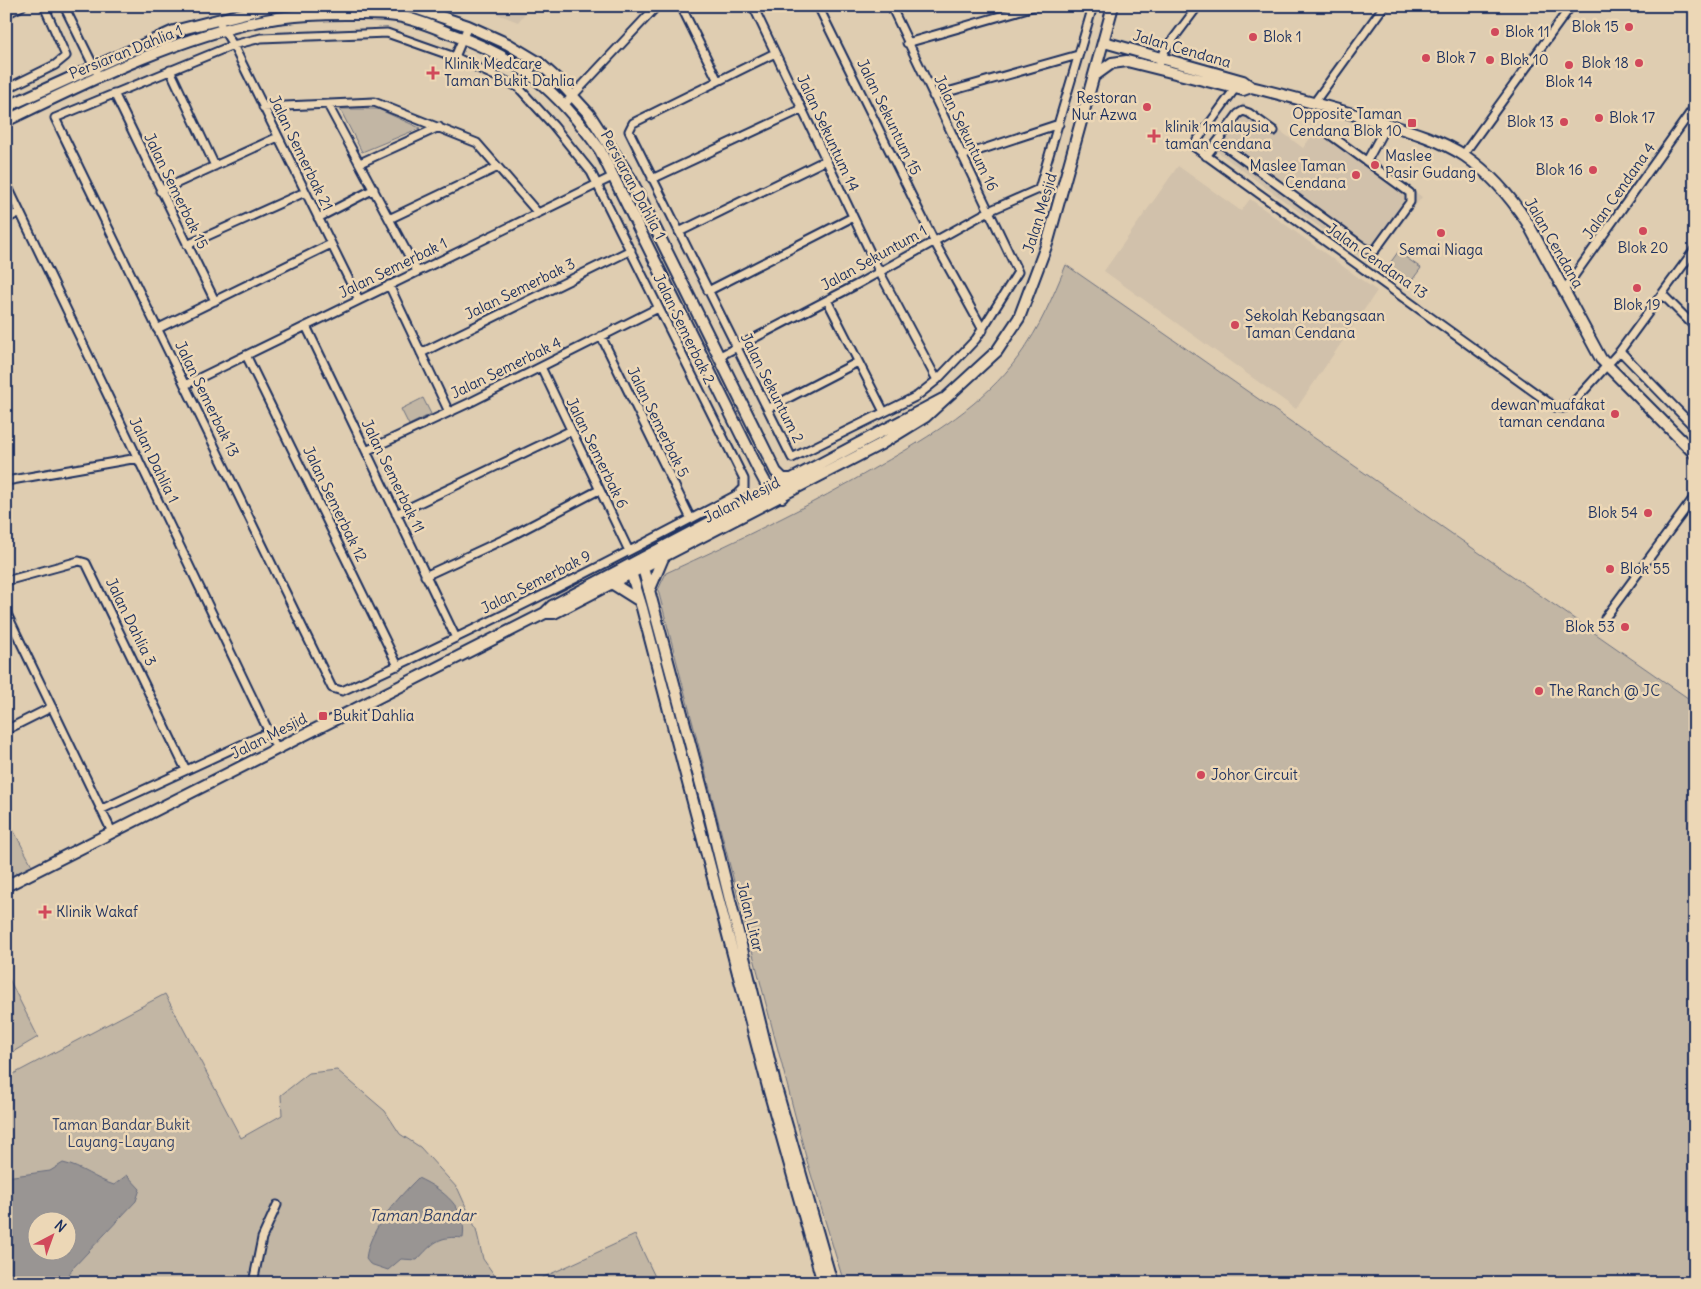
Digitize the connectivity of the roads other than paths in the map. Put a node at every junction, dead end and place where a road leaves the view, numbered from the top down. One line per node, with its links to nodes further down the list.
1 (22, 6): 17 (street)
2 (44, 6): 35 (street)
3 (64, 6): 29 (street)
4 (273, 6): 18 (main road, Persiaran Dahlia 1)
5 (409, 6): 19 (main road, Persiaran Dahlia 1)
6 (657, 6): 37 (street)
7 (681, 6): 33 (street)
8 (753, 6): 25 (street, Jalan Sekuntum 14)
9 (818, 6): 78 (street, Jalan Sekuntum 15)
10 (891, 6): 23 (street, Jalan Sekuntum 16)
11 (1035, 6): 23 (street)
12 (1093, 6): 26 (street)
13 (1113, 6): 22 (main road, Jalan Mesjid)
14 (1198, 6): 28 (street)
15 (1384, 6): 39 (street)
16 (1571, 6): 55 (street)
17 (6, 14)
18 (217, 19): 20 (street, Jalan Semerbak 21); 29 (main road, Persiaran Dahlia 1)
19 (468, 26): 21 (street); 37 (main road, Persiaran Dahlia 1)
20 (224, 30): 21 (main road, Persiaran Dahlia 1); 24 (street, Jalan Semerbak 21); 32 (main road, Persiaran Dahlia 1)
21 (463, 38): 27 (street); 40 (main road, Persiaran Dahlia 1)
22 (1104, 42): 28 (main road, Jalan Cendana); 31 (main road, Jalan Mesjid)
23 (907, 43): 38 (street, Jalan Sekuntum 16)
24 (232, 45): 27 (street, Jalan Semerbak 2); 30 (street, Jalan Semerbak 2); 44 (street, Jalan Semerbak 21)
25 (775, 53): 33 (street); 45 (street, Jalan Sekuntum 14)
26 (1078, 55): 38 (street); 48 (street)
27 (455, 57): 65 (street, Jalan Semerbak 2)
28 (1160, 63): 31 (main road, Jalan Cendana); 34 (main road, Jalan Cendana)
29 (93, 66): 32 (street); 43 (main road, Persiaran Dahlia 1)
30 (170, 70): 36 (street, Jalan Semerbak 2); 61 (street)
31 (1094, 76): 109 (main road, Jalan Mesjid)
32 (99, 78): 47 (main road, Persiaran Dahlia 1)
33 (718, 81): 64 (street, Jalan Sekuntum 2)
34 (1238, 84): 39 (main road, Jalan Cendana); 57 (street, Jalan Cendana 13)
35 (6, 89)
36 (114, 93): 46 (street, Jalan Semerbak 2); 68 (street, Jalan Semerbak 15)
37 (574, 95): 40 (street); 103 (main road, Persiaran Dahlia 1)
38 (933, 96): 56 (street, Jalan Sekuntum 16)
39 (1314, 103): 49 (main road, Jalan Cendana)
40 (565, 104): 63 (main road, Persiaran Dahlia 1)
41 (328, 105): 44 (street); 50 (street); 60 (street)
42 (1695, 106): 87 (street, Jalan Cendana 4)
43 (6, 107)
44 (262, 107): 53 (street, Jalan Semerbak 21)
45 (802, 110): 58 (street, Jalan Sekuntum 14); 64 (street)
46 (55, 118): 96 (street, Jalan Semerbak 13)
47 (6, 121)
48 (1059, 124): 56 (street); 70 (street, Jalan Sekuntum 1)
49 (1387, 124): 55 (main road, Jalan Cendana); 59 (street)
50 (439, 127): 60 (street); 62 (street)
51 (1274, 131): 54 (street)
52 (1329, 134): 59 (street)
53 (278, 137): 61 (street); 69 (street, Jalan Semerbak 21)
54 (1218, 142): 57 (street); 59 (street)
55 (1463, 155): 87 (main road, Jalan Cendana)
56 (962, 156): 70 (street, Jalan Sekuntum 16)
57 (1206, 156): 105 (street, Jalan Cendana 13)
58 (826, 160): 73 (street, Jalan Sekuntum 14); 77 (street)
59 (1367, 161)
60 (360, 163): 67 (street)
61 (215, 166): 68 (street)
62 (498, 167): 72 (street); 76 (street)
63 (614, 176): 65 (street, Jalan Semerbak 1); 119 (main road, Persiaran Dahlia 1)
64 (652, 179): 77 (street, Jalan Sekuntum 2)
65 (599, 183): 72 (street, Jalan Semerbak 1); 82 (street, Jalan Semerbak 2)
66 (6, 184): 71 (street, Jalan Dahlia 1)
67 (374, 189): 74 (street); 76 (street)
68 (160, 191): 80 (street, Jalan Semerbak 15)
69 (305, 192): 74 (street, Jalan Semerbak 21); 80 (street)
70 (989, 211): 78 (street, Jalan Sekuntum 1); 85 (street, Jalan Sekuntum 16)
71 (20, 212): 75 (street); 117 (street, Jalan Dahlia 1)
72 (538, 213): 83 (street, Jalan Semerbak 1)
73 (853, 217): 84 (street, Jalan Sekuntum 14); 88 (street)
74 (318, 218): 79 (street, Jalan Semerbak 21)
75 (6, 219)
76 (389, 219): 83 (street)
77 (679, 232): 88 (street, Jalan Sekuntum 2)
78 (934, 241): 84 (street, Jalan Sekuntum 1); 97 (street, Jalan Sekuntum 15)
79 (331, 244): 90 (street, Jalan Semerbak 21); 92 (street)
80 (187, 245): 92 (street, Jalan Semerbak 15)
81 (1695, 249): 89 (street, Jalan Cendana 13)
82 (631, 250): 93 (street, Jalan Semerbak 2); 101 (street, Jalan Semerbak 3)
83 (417, 271): 86 (street, Jalan Semerbak 1)
84 (878, 272): 91 (street, Jalan Sekuntum 1); 107 (street, Jalan Sekuntum 14)
85 (1018, 272): 97 (street, Jalan Sekuntum 2)
86 (389, 285): 90 (street, Jalan Semerbak 1); 101 (street)
87 (1564, 290): 105 (main road, Jalan Cendana)
88 (708, 291): 99 (street, Jalan Sekuntum 2)
89 (1662, 294): 95 (street); 100 (street, Jalan Cendana 13)
90 (359, 300): 94 (street, Jalan Semerbak 1)
91 (826, 300): 99 (street, Jalan Sekuntum 1); 104 (street)
92 (215, 301): 96 (street)
93 (658, 308): 98 (street, Jalan Semerbak 4); 122 (street, Jalan Semerbak 2)
94 (306, 326): 102 (street, Jalan Semerbak 1); 115 (street, Jalan Semerbak 11)
95 (1695, 327)
96 (157, 329): 108 (street, Jalan Semerbak 13)
97 (983, 330): 107 (street, Jalan Sekuntum 2)
98 (601, 336): 106 (street, Jalan Semerbak 4); 128 (street, Jalan Semerbak 5)
99 (736, 347): 103 (street, Jalan Sekuntum 1); 112 (street, Jalan Sekuntum 2)
100 (1620, 351): 105 (street, Jalan Cendana 13); 113 (street)
101 (421, 353): 111 (street)
102 (246, 355): 108 (street, Jalan Semerbak 1); 142 (street, Jalan Semerbak 12)
103 (718, 357): 118 (main road, Persiaran Dahlia 1)
104 (858, 362): 110 (street); 112 (street)
105 (1606, 366): 116 (main road, Jalan Cendana)
106 (541, 367): 111 (street, Jalan Semerbak 4); 114 (street, Jalan Semerbak 6)
107 (936, 380): 112 (street, Jalan Sekuntum 2)
108 (184, 385): 143 (street, Jalan Semerbak 13)
109 (944, 399): 120 (main road, Jalan Mesjid); 126 (main road, Jalan Mesjid)
110 (771, 408)
111 (450, 412): 115 (street, Jalan Semerbak 4)
112 (884, 412)
113 (1695, 428)
114 (570, 431): 123 (street, Jalan Semerbak 6); 127 (street)
115 (366, 451): 127 (street, Jalan Semerbak 11)
116 (1695, 454)
117 (138, 458): 121 (street); 146 (street, Jalan Dahlia 1)
118 (772, 462): 119 (main road); 120 (main road, Persiaran Dahlia 1)
119 (758, 469): 124 (main road, Persiaran Dahlia 1)
120 (793, 479): 124 (main road, Jalan Mesjid)
121 (6, 481)
122 (744, 488): 128 (street, Jalan Semerbak 9)
123 (598, 490): 129 (street, Jalan Semerbak 6); 133 (street)
124 (770, 491): 126 (main road); 131 (main road, Jalan Mesjid)
125 (1695, 496): 140 (street)
126 (782, 497): 130 (main road, Jalan Mesjid)
127 (396, 514): 133 (street, Jalan Semerbak 11)
128 (691, 519): 129 (street, Jalan Semerbak 9)
129 (629, 550): 141 (street, Jalan Semerbak 9)
130 (663, 558): 131 (main road, Jalan Mesjid); 136 (main road)
131 (642, 563): 132 (main road, Jalan Mesjid); 136 (main road, Jalan Litar)
132 (630, 569): 135 (main road, Jalan Mesjid); 137 (main road, Jalan Litar); 139 (main road, Jalan Mesjid)
133 (426, 576): 141 (street, Jalan Semerbak 11)
134 (6, 581): 148 (street, Jalan Dahlia 3)
135 (614, 584): 137 (main road); 139 (main road, Jalan Mesjid)
136 (649, 591): 155 (main road, Jalan Litar)
137 (641, 602): 154 (main road, Jalan Litar)
138 (6, 612): 144 (street)
139 (546, 613): 147 (main road, Jalan Mesjid)
140 (1605, 618)
141 (456, 638): 142 (street, Jalan Semerbak 9)
142 (398, 666): 143 (street, Jalan Semerbak 9)
143 (337, 691)
144 (52, 707): 145 (street); 149 (street)
145 (6, 730)
146 (269, 732): 147 (street, Jalan Dahlia 1); 148 (street)
147 (277, 749): 150 (main road, Jalan Mesjid)
148 (186, 770): 149 (street)
149 (102, 809): 150 (street)
150 (112, 832): 151 (main road, Jalan Mesjid)
151 (6, 886)
152 (277, 1205): 153 (street)
153 (253, 1283)
154 (823, 1283)
155 (832, 1283)

